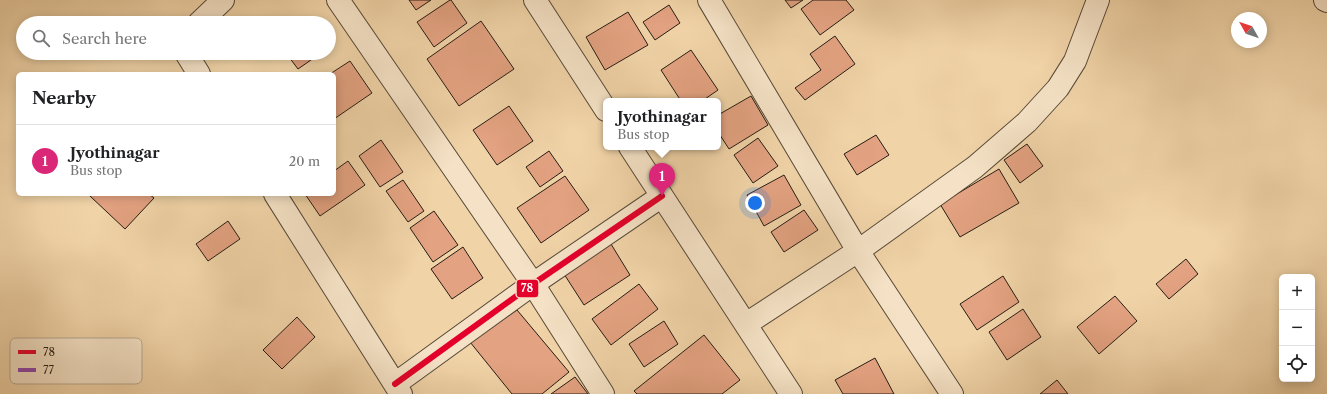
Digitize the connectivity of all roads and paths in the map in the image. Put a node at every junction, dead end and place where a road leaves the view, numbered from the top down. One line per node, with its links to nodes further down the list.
1 (223, 0): 6 (street)
2 (338, 0): 14 (street)
3 (535, 0): 9 (street)
4 (709, 0): 13 (street)
5 (1098, 0): 13 (street)
6 (206, 16)
7 (190, 60): 8 (street)
8 (198, 72)
9 (603, 105)
10 (632, 150): 12 (street)
11 (276, 196): 16 (street)
12 (662, 196): 14 (street); 15 (street)
13 (858, 251): 15 (street); 19 (street)
14 (533, 284): 16 (street); 17 (street)
15 (746, 324): 18 (street)
16 (398, 389)
17 (603, 394)
18 (791, 394)
19 (952, 394)

